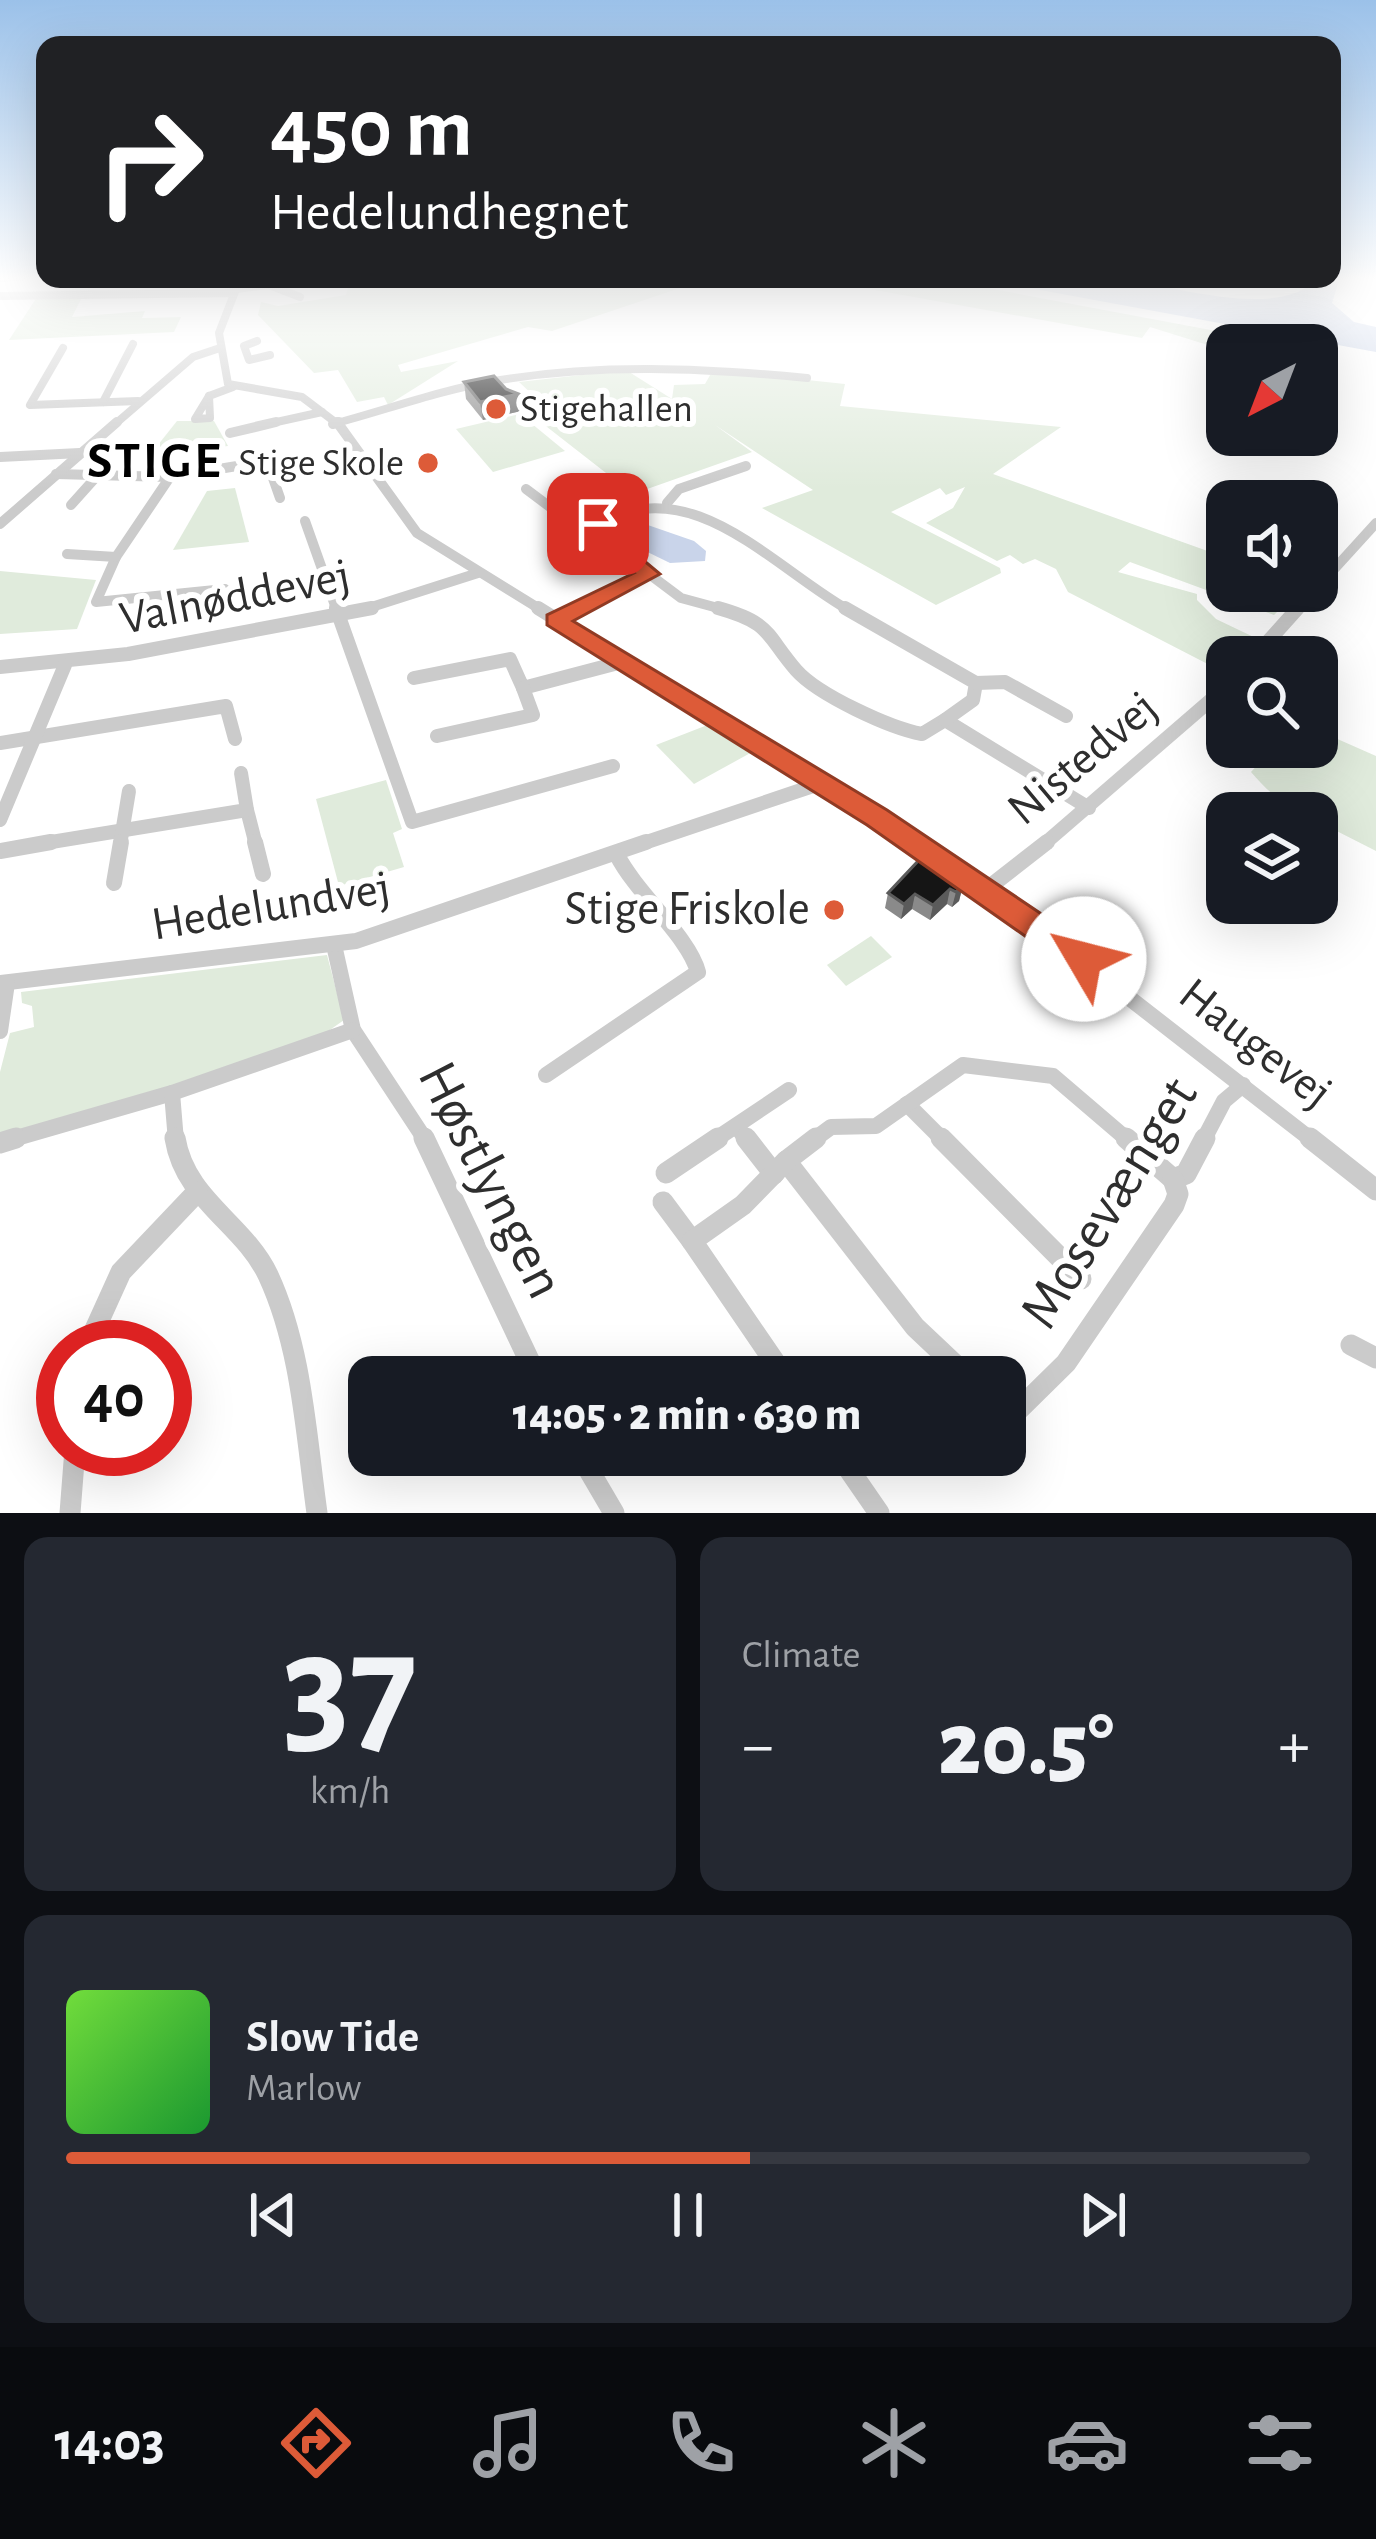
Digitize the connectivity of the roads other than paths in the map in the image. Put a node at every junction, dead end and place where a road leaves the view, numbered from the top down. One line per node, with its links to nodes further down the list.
1 (62, 348): 12 (street)
2 (131, 348): 12 (street)
3 (220, 348): 7 (street); 11 (street)
4 (246, 348): 6 (street)
5 (270, 355): 6 (street)
6 (249, 360): 7 (street)
7 (222, 365): 9 (street)
8 (807, 378): 14 (street)
9 (233, 387): 10 (street); 13 (street)
10 (209, 396)
11 (139, 401): 12 (street); 16 (street)
12 (103, 402)
13 (322, 412): 14 (street, Haugevej); 15 (street)
14 (333, 424): 33 (street, Haugevej)
15 (230, 433)
16 (80, 453): 17 (street); 19 (street)
17 (0, 457)
18 (746, 466): 24 (street)
19 (56, 474): 20 (street); 29 (street)
20 (97, 476): 21 (street); 25 (street)
21 (170, 477): 23 (street); 31 (street)
22 (526, 489): 27 (street)
23 (280, 498)
24 (664, 503): 27 (street); 44 (street)
25 (71, 505)
26 (305, 521): 37 (street)
27 (600, 522): 34 (street)
28 (1376, 523): 32 (street)
29 (0, 524)
30 (68, 554): 31 (street)
31 (116, 557): 35 (street)
32 (1338, 565)
33 (478, 573): 37 (street, Valnøddevej); 38 (street, Haugevej)
34 (649, 574): 38 (street); 48 (street)
35 (225, 589)
36 (1295, 612): 39 (street)
37 (338, 616): 41 (street, Valnøddevej); 53 (street)
38 (556, 620): 40 (street, Haugevej)
39 (1273, 636)
40 (622, 662): 45 (street); 55 (street, Haugevej)
41 (65, 664): 42 (street, Valnøddevej); 51 (street)
42 (0, 667)
43 (414, 678): 45 (street)
44 (976, 683): 47 (street); 48 (street)
45 (523, 688): 49 (street)
46 (1206, 705): 57 (street, Nistedvej)
47 (1066, 716)
48 (946, 720): 57 (street)
49 (437, 736)
50 (235, 739): 51 (street)
51 (33, 741): 52 (street); 59 (street)
52 (0, 743)
53 (613, 766)
54 (242, 772): 58 (street)
55 (820, 784): 62 (street, Hedelundvej); 65 (street, Haugevej)
56 (129, 791): 60 (street)
57 (1089, 808): 65 (street, Nistedvej)
58 (247, 809): 60 (street); 63 (street)
59 (0, 820)
60 (122, 830): 61 (street); 64 (street)
61 (0, 851)
62 (617, 855): 66 (street, Hedelundvej); 70 (street)
63 (263, 874)
64 (114, 883)
65 (988, 888): 71 (street, Haugevej)
66 (334, 945): 67 (street, Hedelundvej); 68 (street, Høstlyngen)
67 (3, 983): 69 (street)
68 (353, 1030): 73 (street, Høstlyngen); 87 (street, Høstlyngen)
69 (0, 1031)
70 (546, 1075)
71 (1243, 1084): 79 (street, Mosevænget); 80 (street, Haugevej)
72 (789, 1090): 75 (street)
73 (172, 1093): 76 (street, Høstlyngen); 81 (street)
74 (908, 1104): 77 (street); 79 (street); 84 (street)
75 (736, 1126): 77 (street); 78 (street)
76 (0, 1143)
77 (780, 1167): 83 (street); 89 (street)
78 (665, 1173)
79 (1173, 1179): 91 (street, Mosevænget)
80 (1376, 1190)
81 (197, 1192): 85 (street); 96 (street)
82 (663, 1202): 83 (street)
83 (692, 1241): 88 (street)
84 (1081, 1279)
85 (99, 1320)
86 (1352, 1345): 90 (street)
87 (527, 1356)
88 (771, 1356)
89 (946, 1356)
90 (1376, 1358)
91 (1026, 1403)
92 (73, 1476): 95 (street)
93 (592, 1476): 97 (street)
94 (853, 1476): 98 (street)
95 (70, 1513)
96 (317, 1513)
97 (614, 1513)
98 (879, 1513)

